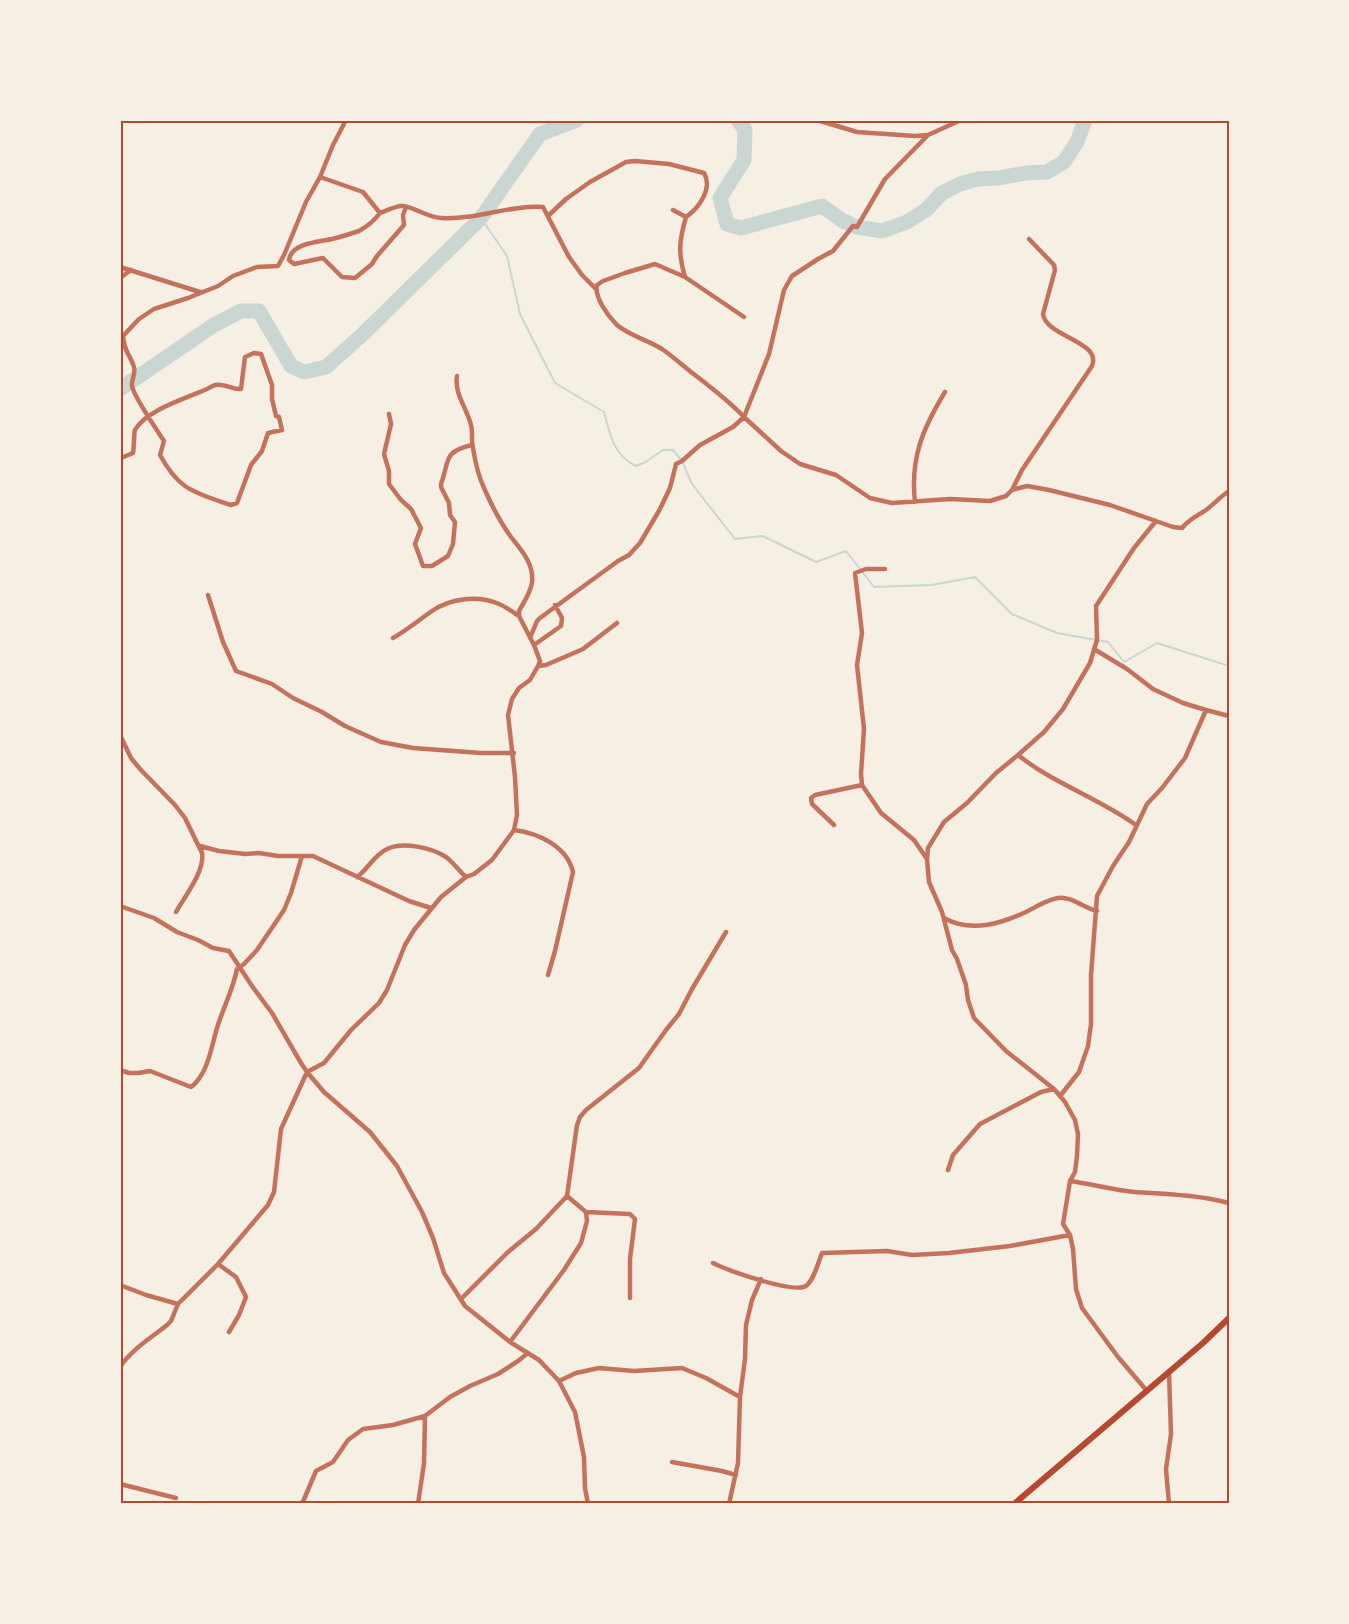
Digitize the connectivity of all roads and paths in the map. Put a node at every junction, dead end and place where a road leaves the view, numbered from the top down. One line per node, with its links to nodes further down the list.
1 (346, 120): 5 (street)
2 (817, 120): 4 (street)
3 (961, 120): 4 (street)
4 (928, 135): 24 (street)
5 (320, 177): 8 (street); 17 (street)
6 (406, 207): 8 (street); 8 (street); 9 (street)
7 (673, 210): 10 (street)
8 (380, 213)
9 (548, 216): 10 (street); 16 (street)
10 (686, 217): 14 (street)
11 (1029, 239): 27 (street)
12 (120, 267): 13 (street)
13 (131, 270): 15 (street); 17 (street)
14 (685, 277): 16 (street); 18 (street)
15 (120, 278)
16 (596, 289): 24 (street)
17 (202, 293): 19 (street)
18 (744, 317)
19 (122, 337): 23 (street)
20 (457, 376): 25 (street)
21 (945, 392): 29 (street)
22 (389, 414): 25 (street)
23 (149, 416): 23 (street); 26 (street)
24 (744, 417): 29 (street); 33 (street)
25 (472, 445): 34 (street)
26 (120, 463)
27 (1012, 489): 29 (street); 30 (street)
28 (1229, 490): 30 (street)
29 (915, 502)
30 (1156, 521): 39 (street)
31 (885, 569): 46 (street)
32 (208, 595): 44 (street)
33 (555, 606): 37 (street); 38 (street)
34 (519, 616): 36 (street); 37 (street)
35 (617, 623): 40 (street)
36 (393, 638)
37 (530, 638): 38 (street)
38 (534, 645): 40 (street)
39 (1094, 649): 41 (street); 45 (street)
40 (538, 666): 44 (street)
41 (1206, 710): 42 (street); 48 (street)
42 (1229, 716)
43 (120, 735): 50 (street)
44 (514, 753): 49 (street)
45 (1018, 755): 48 (street); 52 (street)
46 (862, 785): 47 (street); 52 (street)
47 (834, 825)
48 (1136, 825): 57 (street)
49 (514, 830): 54 (street); 62 (street)
50 (200, 846): 51 (street); 58 (street)
51 (302, 856): 53 (street); 61 (street)
52 (927, 859): 59 (street)
53 (357, 877): 54 (street); 56 (street)
54 (466, 877): 56 (street)
55 (120, 906): 61 (street)
56 (431, 908): 64 (street)
57 (1097, 911): 59 (street); 66 (street)
58 (176, 912)
59 (944, 918): 65 (street)
60 (726, 932): 69 (street)
61 (240, 967): 63 (street); 64 (street)
62 (548, 975)
63 (120, 1070)
64 (307, 1072): 74 (street); 78 (street)
65 (1054, 1089): 66 (street); 67 (street)
66 (1060, 1096): 68 (street)
67 (948, 1170)
68 (1070, 1181): 70 (street); 72 (street)
69 (567, 1196): 71 (street); 78 (street)
70 (1229, 1203)
71 (586, 1212): 77 (street); 82 (street)
72 (1070, 1235): 75 (street); 87 (street)
73 (712, 1263): 75 (street)
74 (218, 1264): 79 (street); 81 (street)
75 (761, 1279): 88 (street)
76 (120, 1285): 79 (street)
77 (630, 1298)
78 (460, 1299): 82 (street)
79 (178, 1304): 84 (street)
80 (1229, 1318): 85 (main road)
81 (229, 1332)
82 (510, 1342): 83 (street)
83 (528, 1353): 86 (street); 89 (street)
84 (120, 1367)
85 (1169, 1372): 87 (main road); 99 (street)
86 (559, 1381): 88 (street); 96 (street)
87 (1147, 1391): 98 (main road)
88 (740, 1397): 91 (street)
89 (425, 1416): 94 (street); 95 (street)
90 (672, 1462): 91 (street)
91 (735, 1475): 97 (street)
92 (120, 1484): 93 (street)
93 (176, 1498)
94 (302, 1504)
95 (418, 1504)
96 (588, 1504)
97 (729, 1504)
98 (1014, 1504)
99 (1169, 1504)

